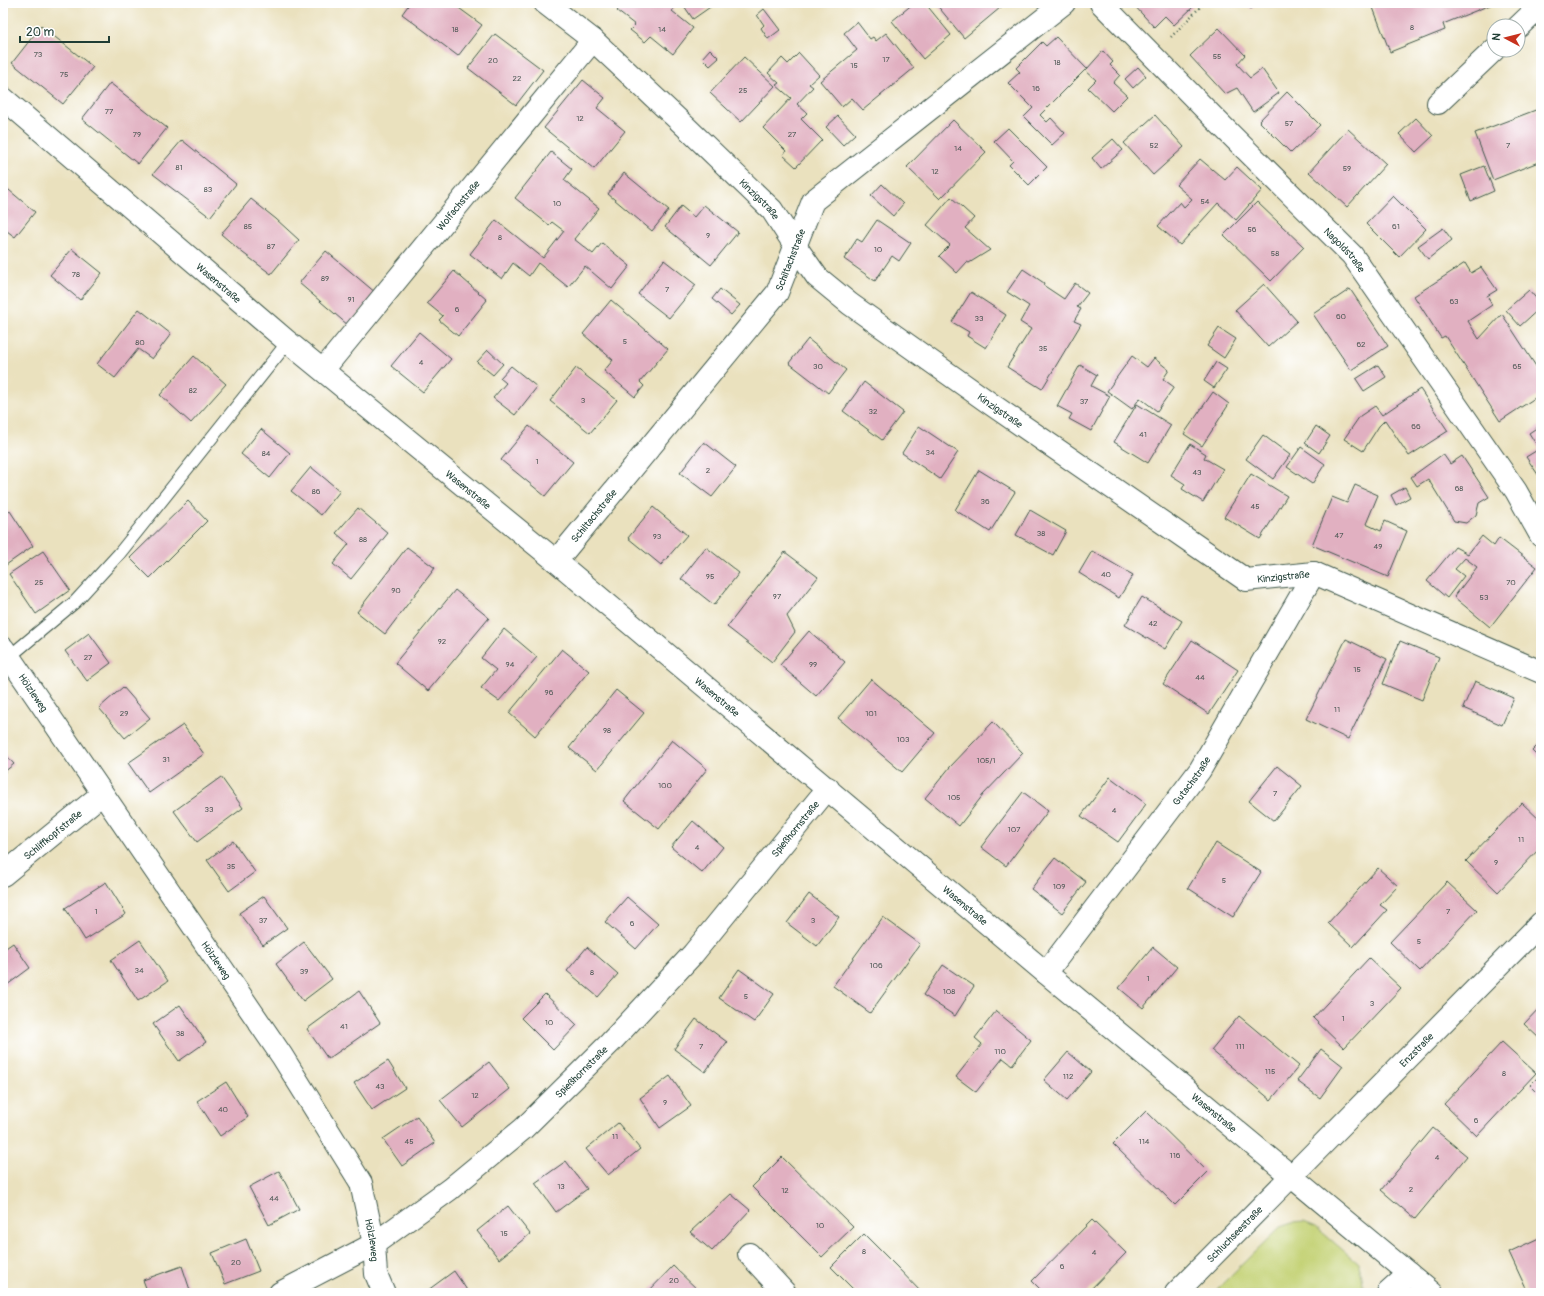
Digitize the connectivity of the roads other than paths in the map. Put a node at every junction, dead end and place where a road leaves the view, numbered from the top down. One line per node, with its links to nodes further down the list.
1 (545, 3): 6 (street, Kinzigstraße)
2 (1064, 3): 10 (street, Schiltachstraße)
3 (1101, 3): 13 (street, Nagoldstraße)
4 (1541, 5): 5 (street)
5 (1526, 19)
6 (593, 40): 10 (street, Kinzigstraße); 12 (street, Wolfachstraße)
7 (1486, 58): 9 (street)
8 (3, 98): 11 (street, Wasenstraße)
9 (1438, 103)
10 (796, 247): 14 (street, Schiltachstraße); 15 (street, Kinzigstraße)
11 (288, 342): 12 (street, Wasenstraße); 16 (lane)
12 (323, 370): 14 (street, Wasenstraße)
13 (1541, 536)
14 (556, 561): 18 (street, Wasenstraße)
15 (1314, 573): 17 (street, Kinzigstraße); 22 (street, Gutachstraße)
16 (5, 656): 19 (street, Hölzleweg)
17 (1541, 672)
18 (828, 788): 22 (street, Wasenstraße); 24 (street, Spießhornstraße)
19 (102, 794): 20 (street, Schliffkopfstraße); 24 (street, Hölzleweg)
20 (3, 875)
21 (1541, 923): 23 (street, Enzstraße)
22 (1046, 973): 23 (street, Wasenstraße)
23 (1292, 1176): 26 (street, Wasenstraße); 30 (street, Schluchseestraße)
24 (374, 1244): 27 (street, Spießhornstraße); 28 (street, Hölzleweg)
25 (749, 1254): 29 (street)
26 (1409, 1274): 31 (street); 32 (street, Wasenstraße)
27 (280, 1293)
28 (384, 1293)
29 (785, 1293)
30 (1176, 1293)
31 (1388, 1293)
32 (1432, 1293)

